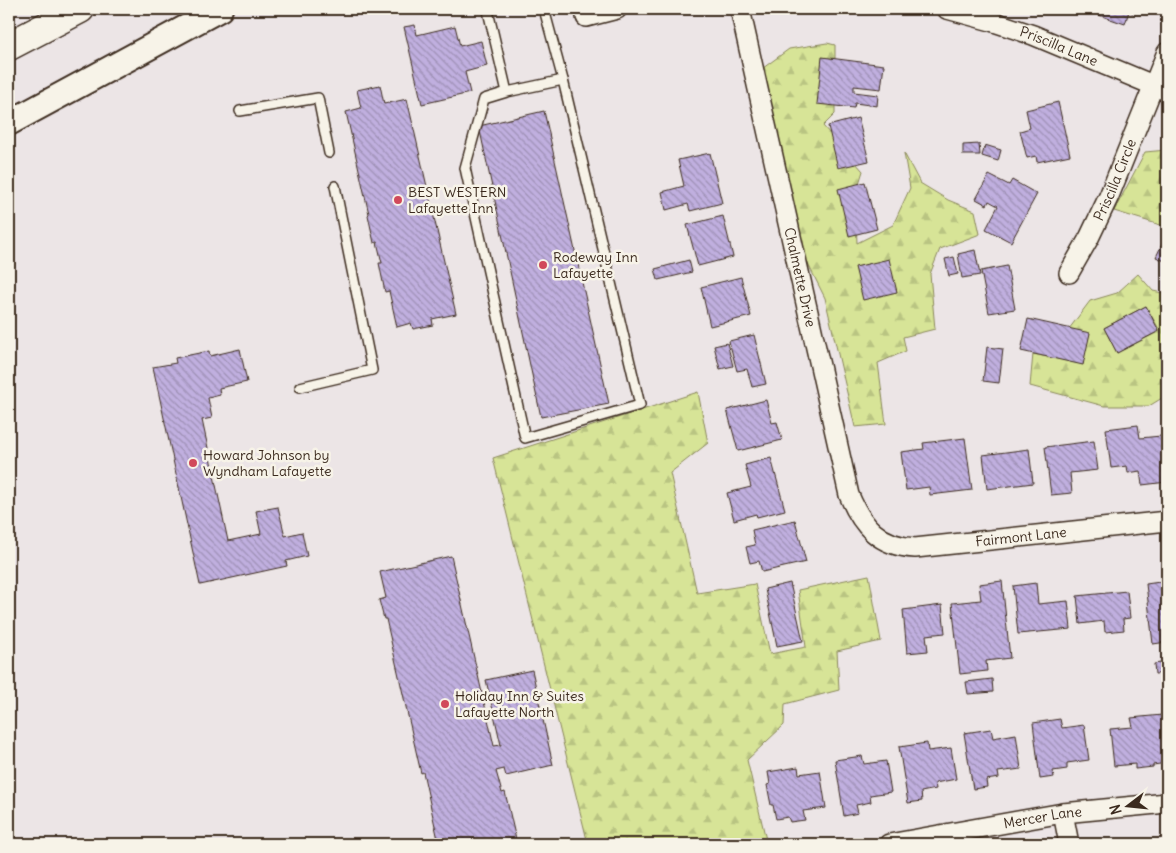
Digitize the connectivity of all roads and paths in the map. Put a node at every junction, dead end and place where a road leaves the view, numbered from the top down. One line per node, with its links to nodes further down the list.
1 (80, 9): 10 (highway)
2 (220, 9): 16 (street)
3 (498, 9): 8 (lane)
4 (544, 9): 12 (lane)
5 (617, 9): 9 (street)
6 (740, 9): 22 (street, Chalmette Drive)
7 (947, 9): 13 (street, Priscilla Lane)
8 (486, 10): 14 (lane)
9 (586, 17)
10 (9, 46)
11 (1167, 52): 13 (street, Priscilla Circle)
12 (562, 80): 14 (lane); 14 (lane)
13 (1161, 88): 19 (street, Priscilla Circle)
14 (508, 92)
15 (240, 111): 17 (lane)
16 (9, 123)
17 (329, 153)
18 (335, 186): 20 (lane)
19 (1069, 272)
20 (300, 387)
21 (1167, 521): 22 (street, Fairmont Lane)
22 (878, 536)
23 (1167, 802): 24 (street, Mercer Lane)
24 (1063, 813): 25 (street, Mercer Lane); 26 (street)
25 (889, 844)
26 (1069, 844)

